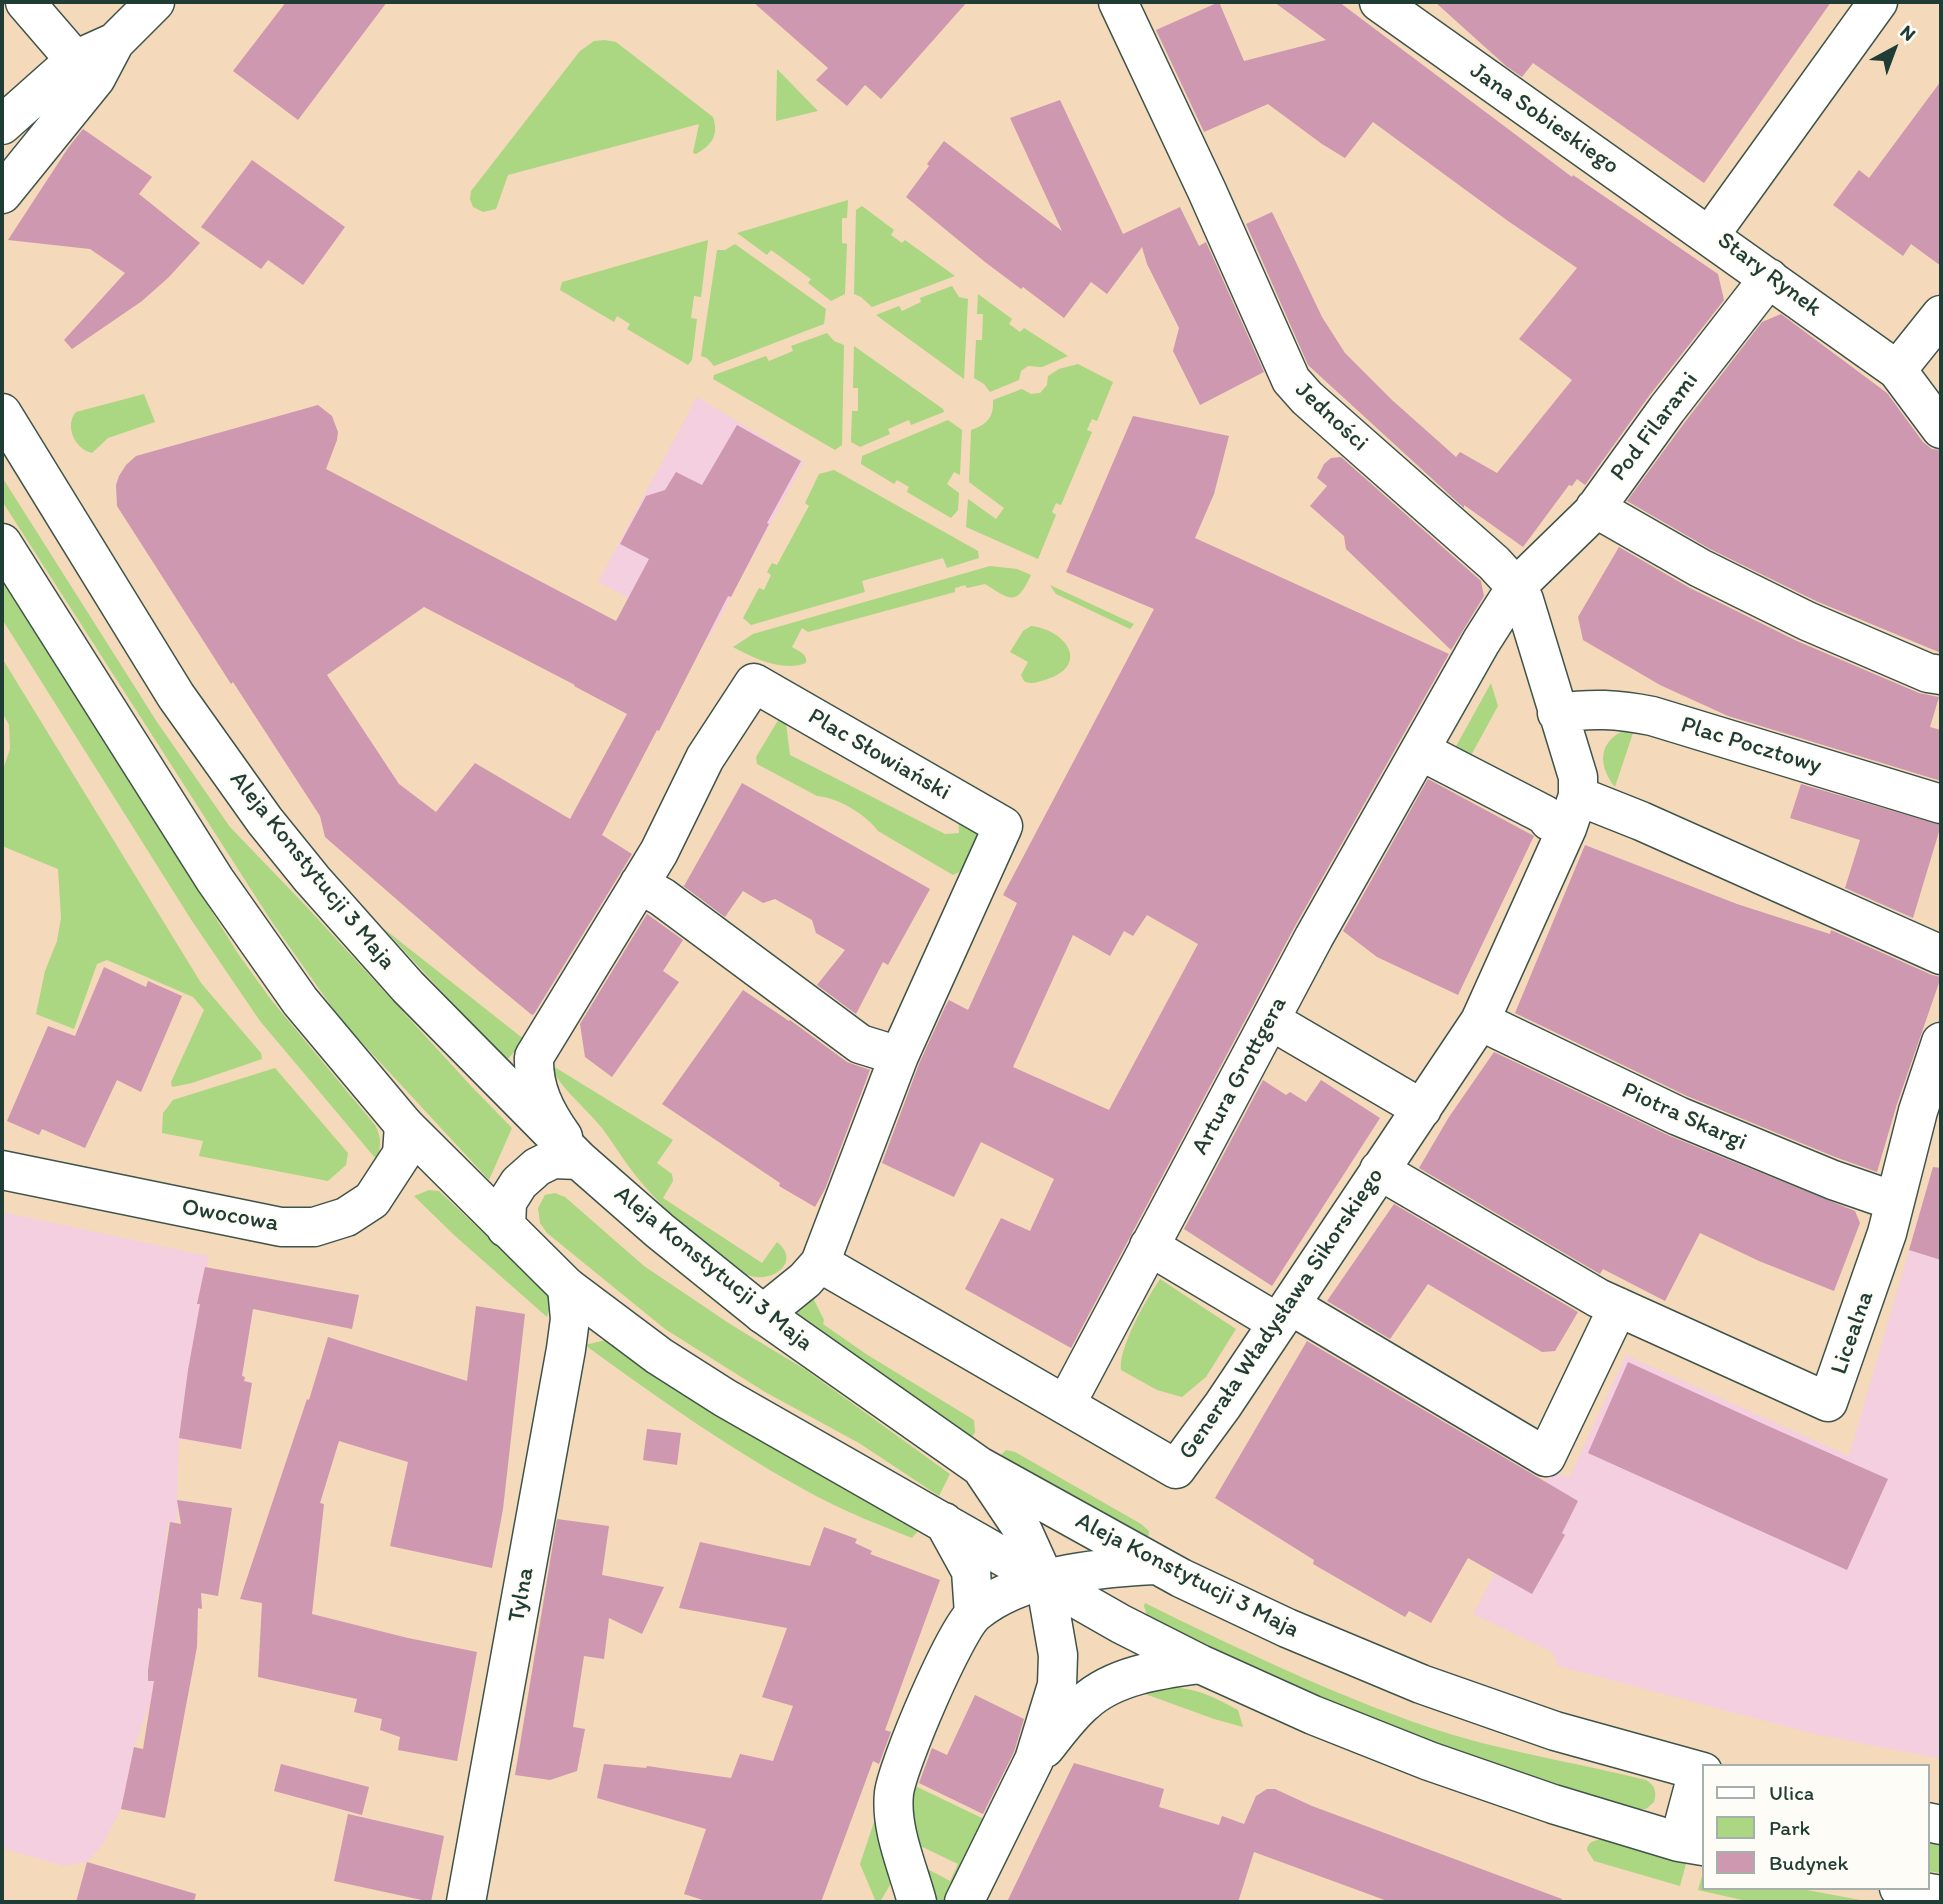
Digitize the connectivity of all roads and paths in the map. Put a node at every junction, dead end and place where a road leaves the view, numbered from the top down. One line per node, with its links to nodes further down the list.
1 (25, 2): 8 (street)
2 (155, 2): 7 (street)
3 (1118, 2): 19 (street, Jedności)
4 (1379, 2): 6 (street, Jana Sobieskiego)
5 (1878, 2): 11 (street, Stary Rynek)
6 (1421, 14): 11 (street, Jana Sobieskiego)
7 (115, 42): 8 (street); 10 (street)
8 (75, 60): 9 (street)
9 (2, 125)
10 (2, 194)
11 (1710, 235): 12 (street, Stary Rynek)
12 (1769, 278): 14 (street, Stary Rynek); 17 (street, Pod Filarami)
13 (1941, 315): 14 (street)
14 (1897, 370): 16 (street, Stary Rynek)
15 (2, 413): 34 (street, Aleja Konstytucji 3 Maja)
16 (1941, 429)
17 (1595, 508): 19 (street, Pod Filarami); 20 (street)
18 (2, 543): 33 (street)
19 (1511, 583): 21 (street, Jedności); 22 (street)
20 (1941, 675)
21 (1557, 713): 23 (street, Jedności); 24 (street, Plac Pocztowy)
22 (1421, 751): 25 (street); 29 (street, Artura Grottgera)
23 (1578, 796): 27 (street); 28 (street, Generała Władysława Sikorskiego)
24 (1941, 804)
25 (1549, 821)
26 (639, 884): 31 (street); 31 (street, Plac Słowiański); 34 (street, Plac Słowiański)
27 (1941, 955)
28 (1480, 1021): 32 (street, Generała Władysława Sikorskiego); 37 (street, Piotra Skargi)
29 (1268, 1023): 32 (street); 39 (street, Artura Grottgera)
30 (1941, 1042): 37 (street, Licealna)
31 (899, 1056): 40 (street, Plac Słowiański)
32 (1422, 1109): 36 (street, Generała Władysława Sikorskiego)
33 (404, 1125): 35 (street, Owocowa); 38 (street)
34 (579, 1160): 38 (street); 43 (street, Aleja Konstytucji 3 Maja)
35 (2, 1170)
36 (1379, 1170): 42 (street, Licealna); 44 (street, Generała Władysława Sikorskiego)
37 (1894, 1201): 42 (street, Licealna)
38 (506, 1228): 41 (street)
39 (1149, 1246): 44 (street); 45 (street, Artura Grottgera)
40 (820, 1263): 43 (street, Plac Słowiański); 45 (street, Generała Władysława Sikorskiego)
41 (567, 1287): 47 (street); 57 (street, Tylna)
42 (1618, 1307): 44 (street)
43 (763, 1314): 46 (street, Aleja Konstytucji 3 Maja)
44 (1284, 1314): 45 (street, Generała Władysława Sikorskiego)
45 (1066, 1404)
46 (979, 1466): 48 (street, Aleja Konstytucji 3 Maja); 49 (street)
47 (944, 1522): 49 (street); 50 (street)
48 (1154, 1564): 49 (street); 53 (street, Aleja Konstytucji 3 Maja)
49 (1045, 1580): 50 (street); 51 (street); 52 (street)
50 (974, 1614): 58 (street)
51 (1200, 1664): 52 (street); 54 (street)
52 (1034, 1760): 59 (street)
53 (1701, 1772): 54 (street)
54 (1691, 1844)
55 (1911, 1890): 56 (street)
56 (1941, 1895)
57 (466, 1902)
58 (917, 1902)
59 (964, 1902)

